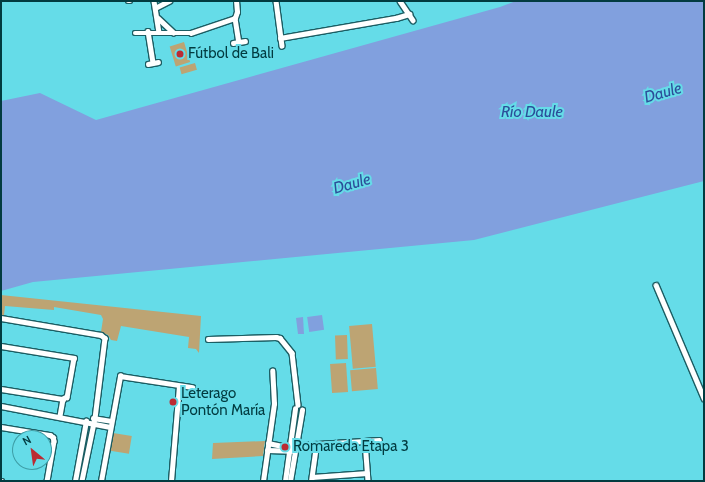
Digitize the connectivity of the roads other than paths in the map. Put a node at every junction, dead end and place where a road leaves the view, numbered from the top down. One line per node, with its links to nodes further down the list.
1 (154, 1): 6 (street)
2 (169, 1): 6 (street)
3 (236, 1): 9 (street)
4 (276, 1): 15 (street)
5 (400, 1): 7 (street)
6 (155, 8): 8 (street)
7 (408, 14): 10 (street); 15 (street)
8 (158, 18): 12 (street); 13 (street)
9 (235, 18): 13 (street); 17 (street)
10 (413, 20)
11 (148, 31): 12 (street); 14 (street); 20 (street)
12 (159, 32): 13 (street)
13 (173, 32)
14 (135, 33)
15 (280, 38): 19 (street)
16 (244, 41): 17 (street)
17 (239, 42): 18 (street)
18 (233, 43)
19 (282, 46)
20 (153, 63)
21 (656, 285): 29 (street)
22 (1, 318): 36 (street)
23 (208, 339): 31 (street)
24 (1, 346): 30 (street)
25 (272, 371): 43 (street)
26 (179, 386): 27 (street); 38 (street); 56 (street)
27 (192, 387)
28 (1, 389): 30 (street)
29 (704, 398)
30 (63, 400): 35 (street)
31 (298, 405): 33 (street); 34 (street)
32 (1, 406): 35 (street)
33 (295, 409): 34 (street); 46 (street)
34 (302, 410): 48 (street)
35 (60, 416): 37 (street)
36 (94, 420): 37 (street); 38 (street); 40 (street); 54 (street)
37 (86, 421): 53 (street)
38 (111, 421): 40 (street)
39 (1, 426): 52 (street)
40 (110, 427): 55 (street)
41 (379, 440): 42 (street)
42 (365, 441): 44 (street); 50 (street)
43 (268, 443): 46 (street); 47 (street)
44 (316, 444): 45 (street); 51 (street)
45 (303, 445)
46 (290, 446): 48 (street); 49 (street)
47 (268, 450): 49 (street); 57 (street)
48 (295, 450): 49 (street); 59 (street)
49 (289, 452): 58 (street)
50 (367, 474): 51 (street); 60 (street)
51 (312, 479)
52 (47, 481)
53 (75, 481)
54 (82, 481)
55 (101, 481)
56 (171, 481)
57 (263, 481)
58 (285, 481)
59 (290, 481)
60 (368, 481)

